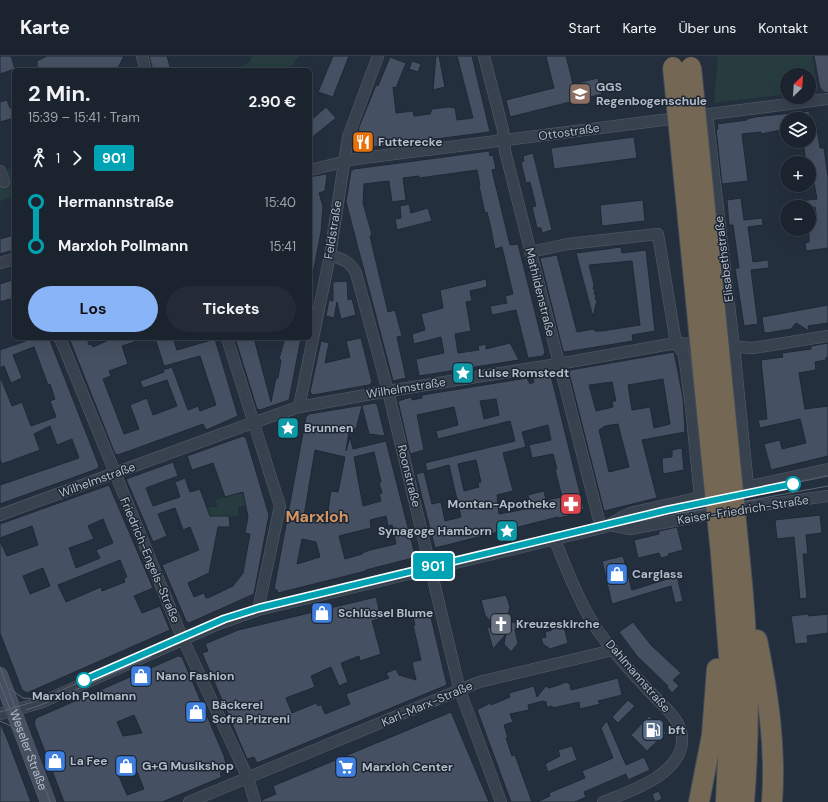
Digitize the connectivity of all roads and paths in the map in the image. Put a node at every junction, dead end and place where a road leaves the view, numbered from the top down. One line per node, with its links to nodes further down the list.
1 (142, 56): 6 (street)
2 (378, 56): 11 (street, Feldstraße)
3 (484, 56): 10 (street, Mathildenstraße)
4 (823, 56): 7 (main road)
5 (682, 61): 39 (highway, bridge)
6 (145, 68)
7 (828, 84)
8 (828, 99): 9 (street, Ottostraße)
9 (707, 114): 10 (street, Ottostraße); 23 (street, Elisabethstraße)
10 (504, 141): 11 (street, Ottostraße); 15 (street, Mathildenstraße)
11 (344, 160): 12 (street, Ottostraße); 16 (street, Feldstraße)
12 (312, 169)
13 (0, 171): 14 (street)
14 (4, 182)
15 (530, 252): 22 (street); 24 (street, Mathildenstraße)
16 (330, 255): 25 (street, Roonstraße); 27 (street, Feldstraße)
17 (12, 260): 18 (street)
18 (0, 263)
19 (828, 336): 23 (street, Wilhelmstraße)
20 (61, 340): 31 (street, Friedrich-Engels-Straße)
21 (228, 340): 29 (street)
22 (676, 343): 23 (street, Wilhelmstraße); 24 (street, Wilhelmstraße); 28 (street)
23 (734, 347): 26 (street, Elisabethstraße)
24 (558, 364): 25 (street, Wilhelmstraße); 36 (street, Mathildenstraße)
25 (388, 391): 27 (street, Wilhelmstraße); 38 (street, Roonstraße)
26 (740, 405): 28 (street); 32 (street, Elisabethstraße)
27 (299, 407): 29 (street, Wilhelmstraße)
28 (691, 407): 34 (street)
29 (252, 423): 31 (street, Wilhelmstraße); 40 (street)
30 (828, 469): 32 (street, Kaiser-Friedrich-Straße)
31 (114, 474): 35 (street, Wilhelmstraße); 41 (street, Friedrich-Engels-Straße)
32 (748, 486): 34 (street, Kaiser-Friedrich-Straße)
33 (828, 496): 36 (street, Kaiser-Friedrich-Straße)
34 (700, 497): 36 (street, Kaiser-Friedrich-Straße)
35 (0, 515)
36 (606, 527): 37 (street, Kaiser-Friedrich-Straße)
37 (555, 540): 38 (street, Kaiser-Friedrich-Straße); 42 (street, Dahlmannstraße)
38 (432, 569): 40 (street, Kaiser-Friedrich-Straße); 44 (street, Roonstraße)
39 (732, 582): 52 (highway); 53 (highway); 54 (highway); 55 (highway)
40 (258, 610): 41 (street, Kaiser-Friedrich-Straße)
41 (183, 639): 45 (street, Kaiser-Friedrich-Straße); 46 (street, Friedrich-Engels-Straße)
42 (613, 650): 44 (street, Karl-Marx-Straße); 51 (street, Dahlmannstraße)
43 (0, 675): 45 (main road, Weseler Straße)
44 (460, 691): 46 (street, Karl-Marx-Straße); 50 (street, Roonstraße)
45 (7, 713): 47 (main road, Weseler Straße)
46 (248, 778): 48 (street, Karl-Marx-Straße); 49 (street, Friedrich-Engels-Straße)
47 (48, 802)
48 (189, 802)
49 (256, 802)
50 (501, 802)
51 (603, 802)
52 (699, 802)
53 (726, 802)
54 (744, 802)
55 (772, 802)

